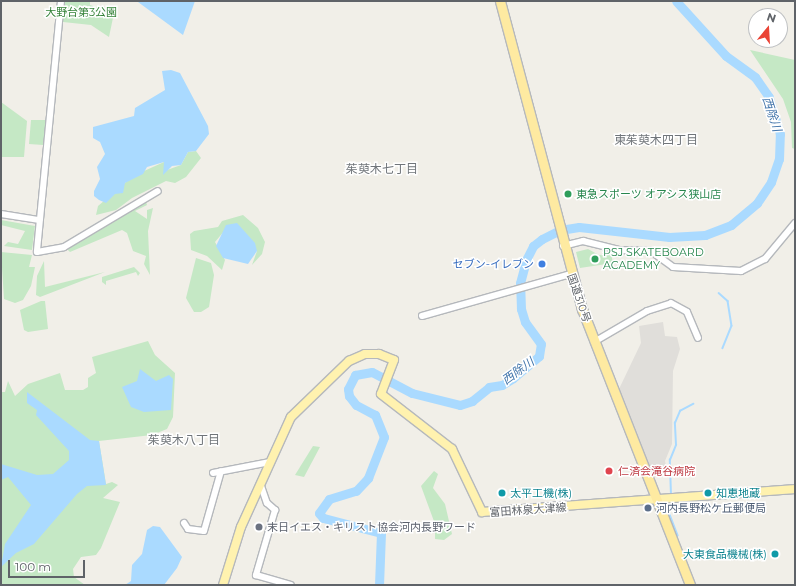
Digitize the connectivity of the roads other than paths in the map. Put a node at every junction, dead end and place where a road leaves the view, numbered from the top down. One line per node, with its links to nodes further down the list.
1 (61, 1): 5 (street)
2 (500, 1): 7 (highway, 国道310号)
3 (158, 191): 5 (street)
4 (1, 214): 5 (street)
5 (40, 220)
6 (795, 223): 7 (street)
7 (562, 244): 8 (highway, 国道310号)
8 (570, 274): 9 (street); 11 (highway, 国道310号)
9 (422, 316)
10 (698, 338): 11 (street)
11 (594, 342): 17 (highway, 国道310号)
12 (270, 462): 13 (street); 15 (main road, 富田林泉大津線); 17 (main road, 富田林泉大津線)
13 (221, 471): 14 (street); 18 (street)
14 (213, 473)
15 (260, 486): 19 (main road, 富田林泉大津線); 20 (street)
16 (795, 489): 17 (main road, 富田林泉大津線)
17 (656, 500): 21 (highway, 国道310号)
18 (184, 523)
19 (223, 585)
20 (291, 585)
21 (690, 585)

